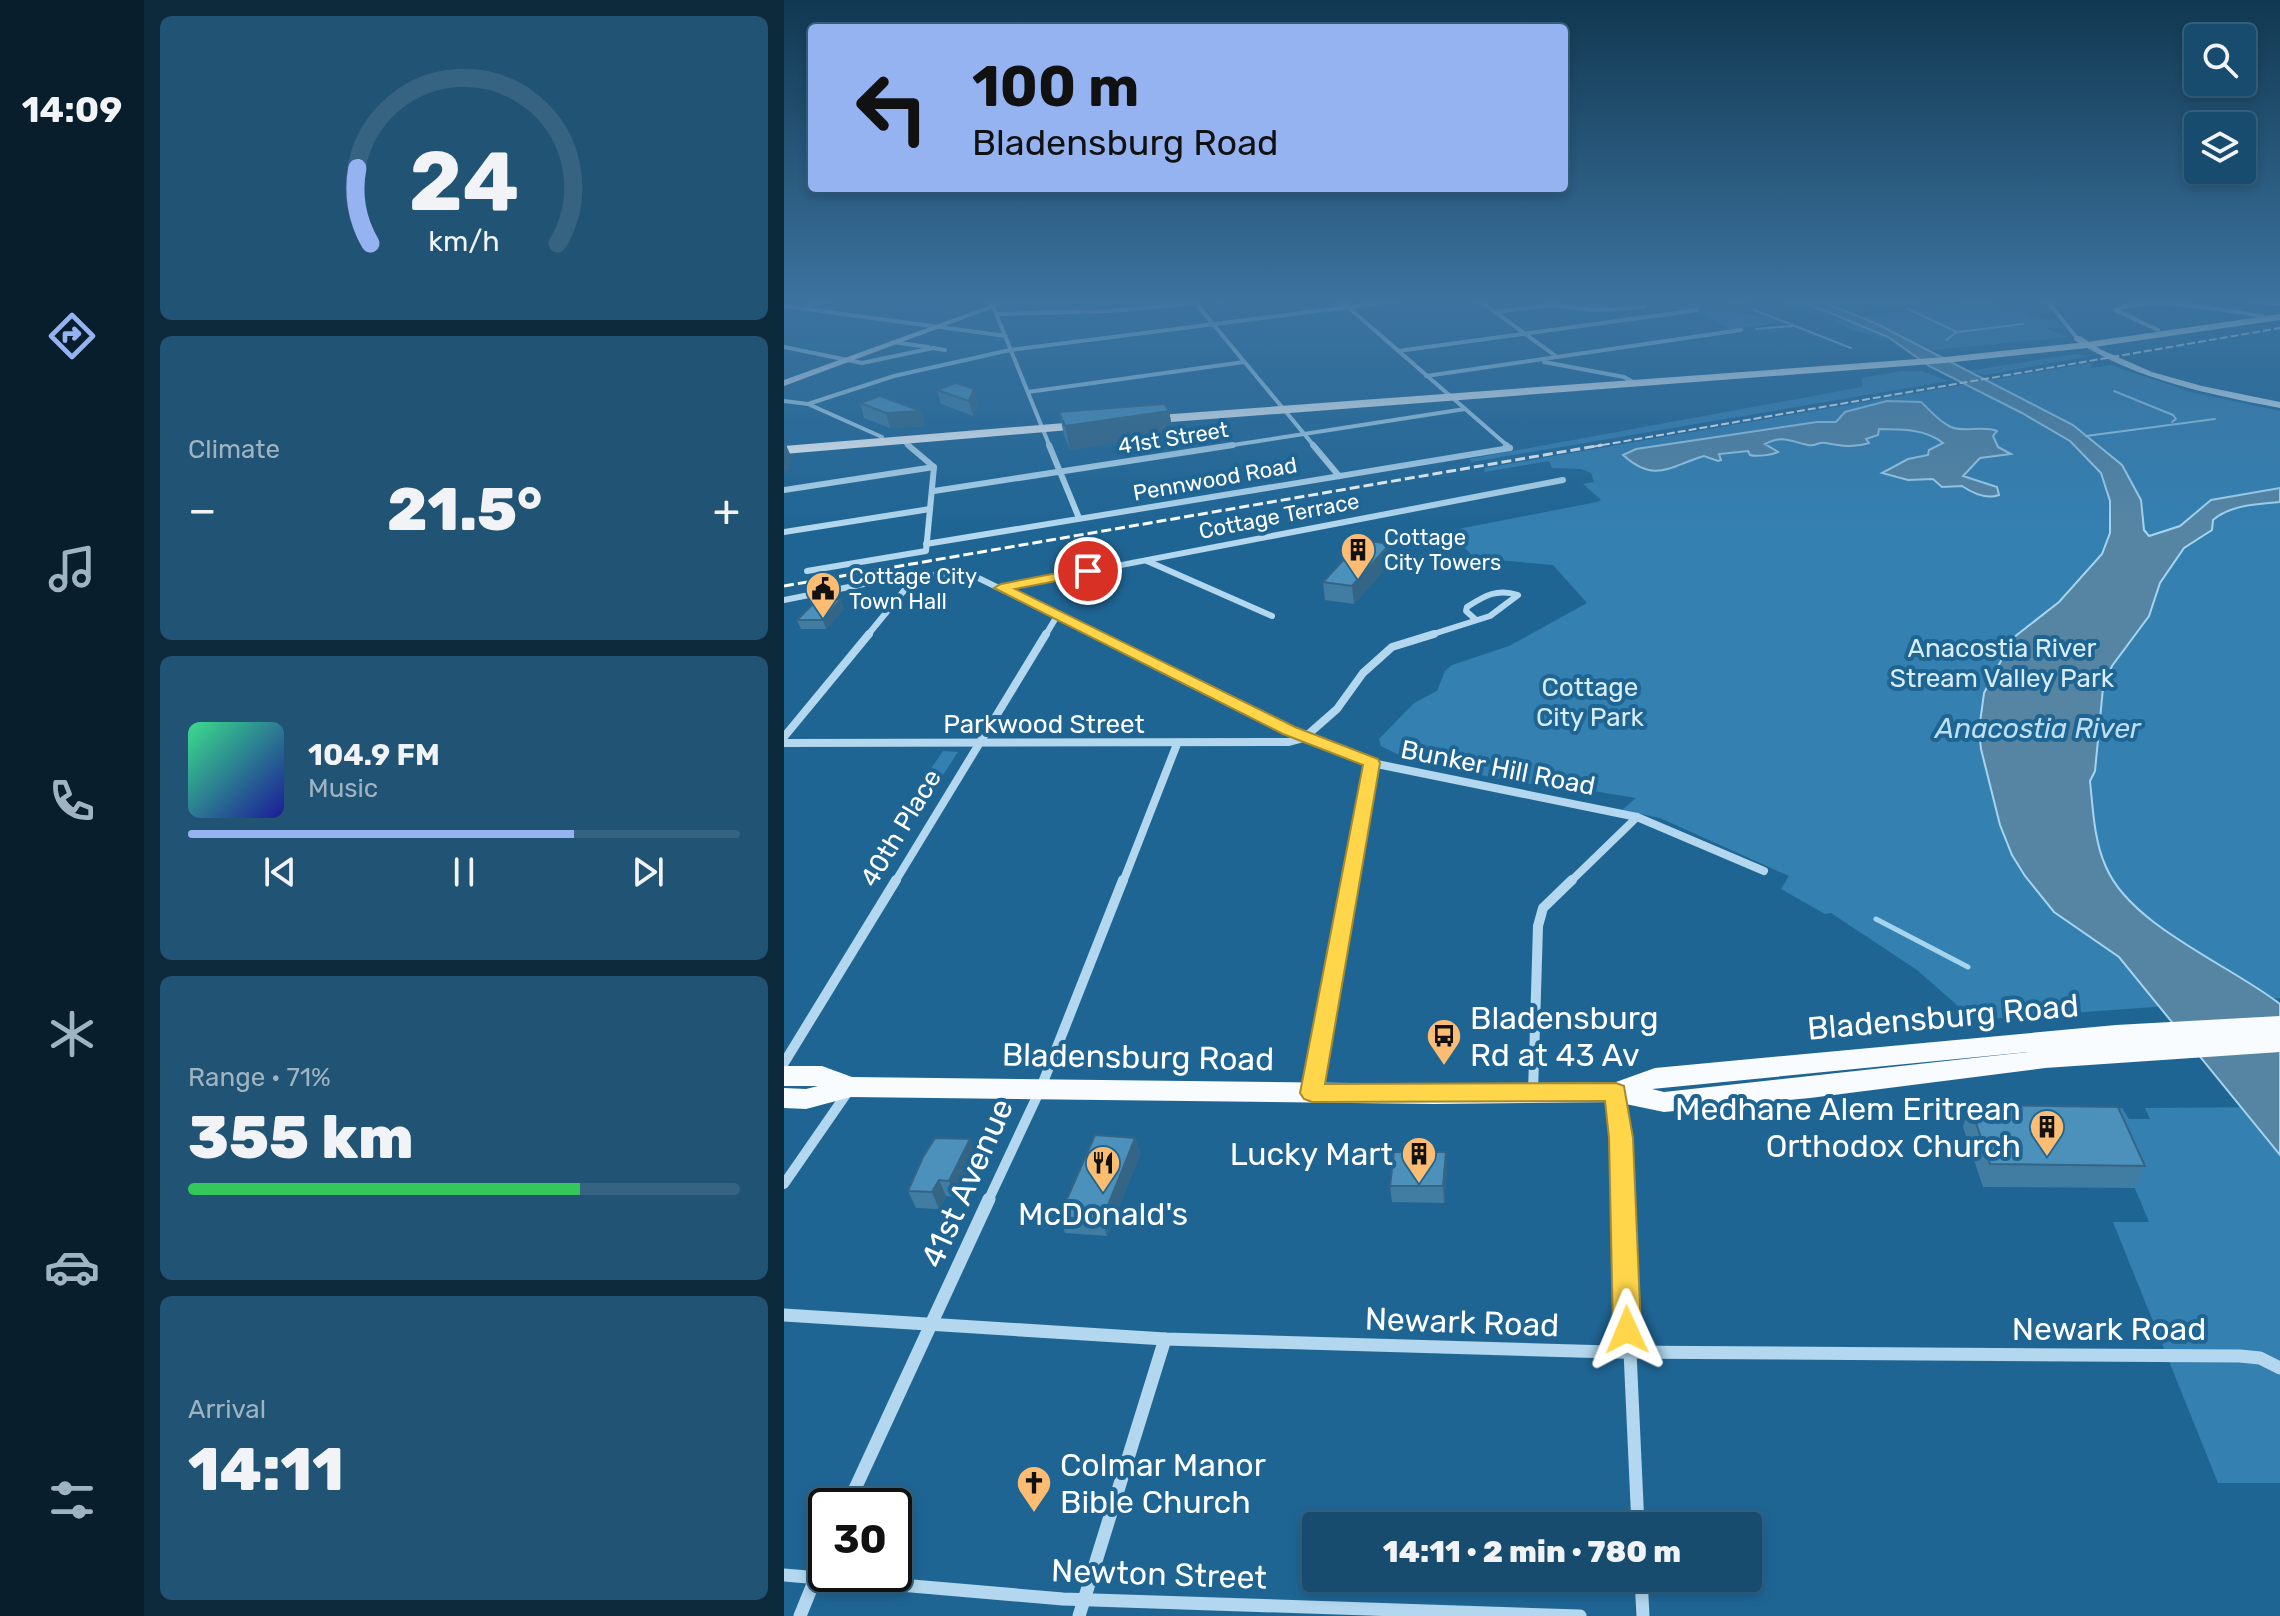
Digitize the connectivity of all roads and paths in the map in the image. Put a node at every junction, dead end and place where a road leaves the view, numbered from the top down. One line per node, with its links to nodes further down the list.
1 (893, 376): 14 (street)
2 (1021, 376): 11 (street)
3 (1140, 376): 11 (street)
4 (1256, 376): 16 (street)
5 (1426, 376): 12 (street)
6 (1611, 376): 10 (street)
7 (1667, 376): 10 (main road)
8 (1686, 376): 10 (main road)
9 (2163, 376): 15 (main road)
10 (1628, 380): 12 (main road)
11 (1028, 392): 20 (street)
12 (1448, 394): 16 (main road); 17 (street)
13 (784, 401): 14 (street)
14 (808, 404): 22 (street)
15 (2280, 405)
16 (1281, 407): 18 (main road); 21 (street)
17 (1465, 409): 21 (street, 41st Street); 27 (street, Pennwood Road)
18 (1136, 418)
19 (1106, 421): 20 (main road)
20 (1041, 426): 22 (main road); 23 (main road); 26 (street)
21 (1305, 433): 26 (street, 41st Street); 27 (street)
22 (882, 437): 24 (main road)
23 (902, 440): 24 (main road); 25 (street)
24 (784, 447)
25 (934, 467): 29 (street); 30 (street)
26 (1058, 472): 30 (street, 41st Street); 32 (street)
27 (1339, 476): 32 (street, Pennwood Road)
28 (1563, 480): 35 (street, Cottage Terrace)
29 (784, 490)
30 (934, 491): 31 (street)
31 (930, 509): 33 (street); 34 (street)
32 (1079, 518): 34 (street, Pennwood Road)
33 (784, 532)
34 (926, 547): 36 (street, Pennwood Road)
35 (1146, 560): 38 (street, Cottage Terrace); 41 (street)
36 (807, 571)
37 (916, 575): 38 (street, Bunker Hill Road); 39 (street); 43 (street)
38 (1001, 588): 40 (street, Bunker Hill Road)
39 (784, 600)
40 (1057, 616): 44 (street, Bunker Hill Road); 46 (street, 40th Place)
41 (1272, 616)
42 (1475, 619): 42 (street); 44 (street)
43 (784, 737)
44 (1304, 738): 47 (street, Parkwood Street); 48 (street, Bunker Hill Road)
45 (784, 743): 46 (street, Parkwood Street)
46 (978, 744): 47 (street, Parkwood Street); 54 (street, 40th Place)
47 (1177, 744): 57 (street, 41st Avenue)
48 (1372, 763): 49 (street, Bunker Hill Road); 59 (street)
49 (1637, 817): 50 (street, Bunker Hill Road); 60 (street)
50 (1764, 871)
51 (2280, 1025): 52 (main road, Bladensburg Road)
52 (2159, 1041): 53 (main road, Bladensburg Road); 58 (main road, Bladensburg Road)
53 (2280, 1043)
54 (784, 1063)
55 (784, 1076): 56 (main road, Bladensburg Road)
56 (851, 1087): 57 (main road, Bladensburg Road); 61 (main road, Bladensburg Road); 62 (street)
57 (1040, 1090): 59 (main road, Bladensburg Road); 64 (street, 41st Avenue)
58 (1616, 1092): 60 (main road, Bladensburg Road); 66 (street)
59 (1312, 1093): 60 (main road, Bladensburg Road)
60 (1533, 1094)
61 (784, 1098)
62 (784, 1184)
63 (784, 1315): 64 (street, Newark Road)
64 (934, 1323): 65 (street, Newark Road); 68 (street, 41st Avenue)
65 (1165, 1339): 66 (street, Newark Road); 75 (street)
66 (1629, 1353): 67 (street, Newark Road); 69 (street)
67 (2280, 1368)
68 (856, 1488)
69 (1637, 1512)
70 (784, 1575): 71 (street, Newton Street)
71 (808, 1576)
72 (912, 1585): 75 (street, Newton Street)
73 (810, 1592): 76 (street)
74 (1642, 1592): 79 (street)
75 (1083, 1600): 77 (street); 78 (street, Newton Street)
76 (800, 1616)
77 (1079, 1616)
78 (1580, 1616)
79 (1643, 1616)

